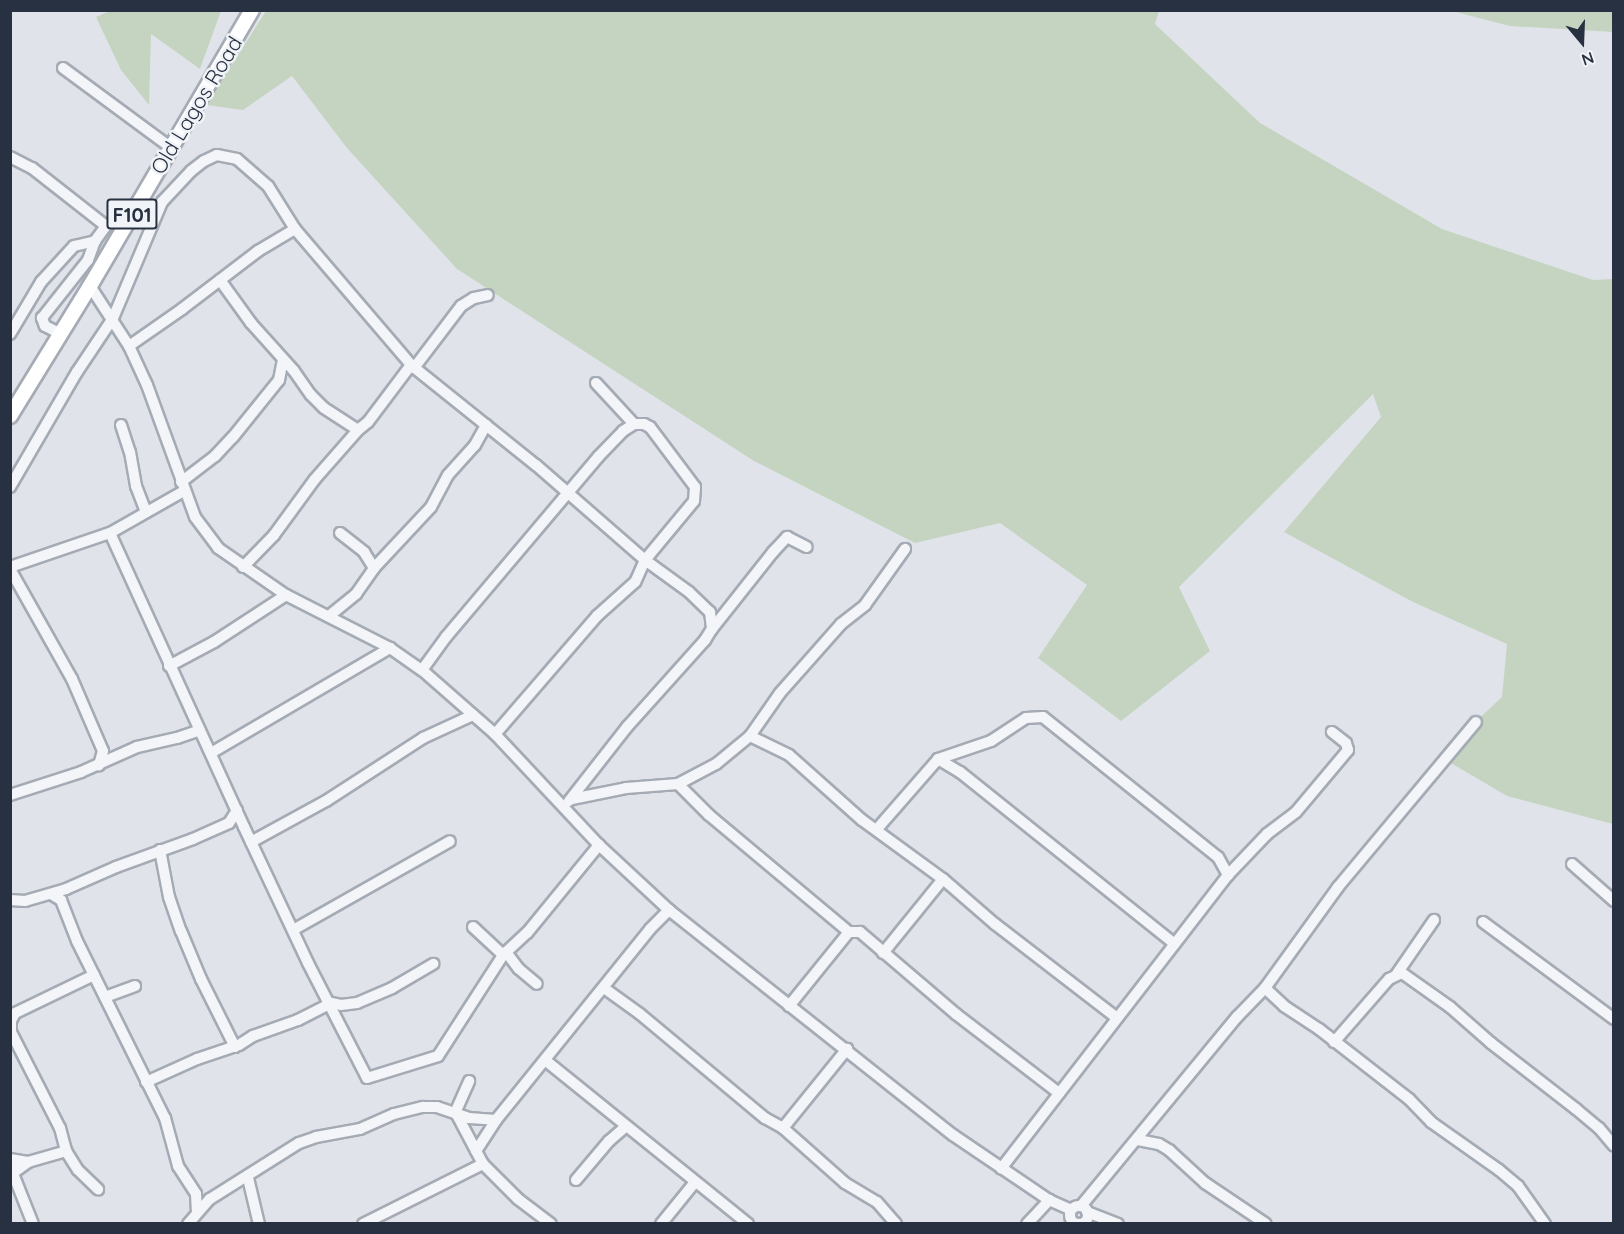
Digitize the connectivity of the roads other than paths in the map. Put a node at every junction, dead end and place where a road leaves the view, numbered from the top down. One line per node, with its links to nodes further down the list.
1 (252, 10): 3 (main road, Old Lagos Road / F101)
2 (63, 68): 3 (street)
3 (170, 147): 5 (main road, Old Lagos Road / F101)
4 (10, 157): 6 (street)
5 (126, 224): 6 (street); 10 (main road, Old Lagos Road / F101)
6 (106, 226): 8 (street)
7 (295, 229): 9 (street); 14 (street); 19 (street)
8 (95, 241): 11 (street); 13 (street)
9 (220, 280): 17 (street); 18 (street)
10 (90, 286): 14 (street); 15 (main road, Old Lagos Road / F101)
11 (35, 293): 13 (street); 16 (street)
12 (488, 295): 19 (street)
13 (53, 303): 15 (street)
14 (113, 318): 17 (street); 27 (street)
15 (59, 333): 21 (main road, Old Lagos Road / F101)
16 (10, 334)
17 (129, 346): 26 (street)
18 (283, 360): 25 (street); 26 (street)
19 (412, 366): 24 (street); 25 (street)
20 (596, 383): 22 (street)
21 (10, 416)
22 (634, 424): 28 (street); 34 (street)
23 (121, 425): 29 (street)
24 (486, 425): 28 (street); 37 (street)
25 (358, 430): 35 (street)
26 (182, 486): 29 (street); 35 (street)
27 (10, 487)
28 (566, 493): 34 (street); 43 (street)
29 (146, 512): 30 (street)
30 (110, 533): 36 (street); 42 (street)
31 (340, 533): 37 (street)
32 (807, 547): 40 (street)
33 (905, 549): 49 (street)
34 (645, 560): 40 (street); 48 (street)
35 (243, 567): 38 (street)
36 (10, 568): 50 (street)
37 (374, 568): 39 (street)
38 (286, 595): 39 (street); 42 (street)
39 (329, 616): 41 (street)
40 (711, 629): 57 (street)
41 (390, 648): 43 (street); 51 (street)
42 (169, 666): 46 (street)
43 (422, 670): 44 (street)
44 (473, 715): 48 (street); 63 (street)
45 (1476, 722): 90 (street)
46 (200, 730): 51 (street); 52 (street)
47 (1332, 732): 68 (street)
48 (495, 734): 58 (street)
49 (750, 736): 55 (street); 62 (street)
50 (103, 751): 52 (street); 54 (street)
51 (210, 753): 59 (street)
52 (116, 755): 54 (street)
53 (938, 759): 62 (street); 68 (street); 81 (street)
54 (99, 765): 56 (street)
55 (678, 784): 57 (street); 80 (street)
56 (12, 791)
57 (572, 799): 58 (street)
58 (562, 807): 65 (street)
59 (237, 810): 60 (street); 61 (street)
60 (229, 823): 61 (street); 66 (street)
61 (244, 827): 63 (street)
62 (878, 829): 69 (street)
63 (251, 842): 79 (street)
64 (450, 842): 79 (street)
65 (599, 845): 75 (street); 82 (street)
66 (160, 850): 70 (street); 97 (street)
67 (1572, 864): 74 (street)
68 (1228, 875): 81 (street)
69 (943, 879): 83 (street); 94 (street)
70 (66, 889): 71 (street); 73 (street)
71 (51, 894): 72 (street); 73 (street)
72 (10, 900)
73 (62, 900): 85 (street)
74 (1614, 901)
75 (669, 910): 89 (street); 93 (street)
76 (1434, 920): 86 (street)
77 (1483, 922): 95 (street)
78 (472, 927): 82 (street)
79 (293, 930): 92 (street)
80 (849, 932): 83 (street); 93 (street)
81 (1175, 944): 94 (street)
82 (504, 953): 87 (street); 92 (street)
83 (884, 953): 102 (street)
84 (433, 964): 92 (street)
85 (94, 975): 91 (street); 109 (street)
86 (1396, 975): 96 (street); 108 (street)
87 (537, 984)
88 (135, 986): 91 (street)
89 (604, 988): 99 (street); 106 (street)
90 (1265, 988): 96 (street); 107 (street)
91 (105, 997): 101 (street)
92 (325, 1002): 97 (street)
93 (789, 1006): 98 (street)
94 (1117, 1018): 102 (street)
95 (1614, 1020)
96 (1334, 1042): 137 (street)
97 (235, 1047): 101 (street)
98 (847, 1049): 106 (street); 114 (street)
99 (545, 1060): 104 (street); 105 (street)
100 (469, 1081): 103 (street)
101 (146, 1082): 120 (street)
102 (1059, 1093): 114 (street)
103 (456, 1114): 104 (street); 110 (street); 116 (street)
104 (496, 1120): 110 (street)
105 (626, 1126): 117 (street); 118 (street)
106 (783, 1128): 133 (street)
107 (1138, 1140): 123 (street); 136 (street)
108 (1614, 1146)
109 (66, 1150): 112 (street); 119 (street)
110 (476, 1151): 113 (street)
111 (10, 1159): 112 (street)
112 (28, 1162): 115 (street)
113 (483, 1164): 129 (street); 130 (street)
114 (1001, 1169): 122 (street)
115 (12, 1170): 126 (street)
116 (248, 1178): 121 (street); 128 (street)
117 (576, 1180)
118 (695, 1182): 131 (street); 132 (street)
119 (98, 1189)
120 (196, 1194): 121 (street); 124 (street)
121 (210, 1199): 124 (street)
122 (1049, 1200): 123 (street); 134 (street)
123 (1080, 1209): 125 (street); 135 (street)
124 (197, 1211): 127 (street)
125 (1081, 1223)
126 (33, 1224)
127 (188, 1224)
128 (259, 1224)
129 (363, 1224)
130 (551, 1224)
131 (661, 1224)
132 (748, 1224)
133 (896, 1224)
134 (1027, 1224)
135 (1118, 1224)
136 (1266, 1224)
137 (1545, 1224)

